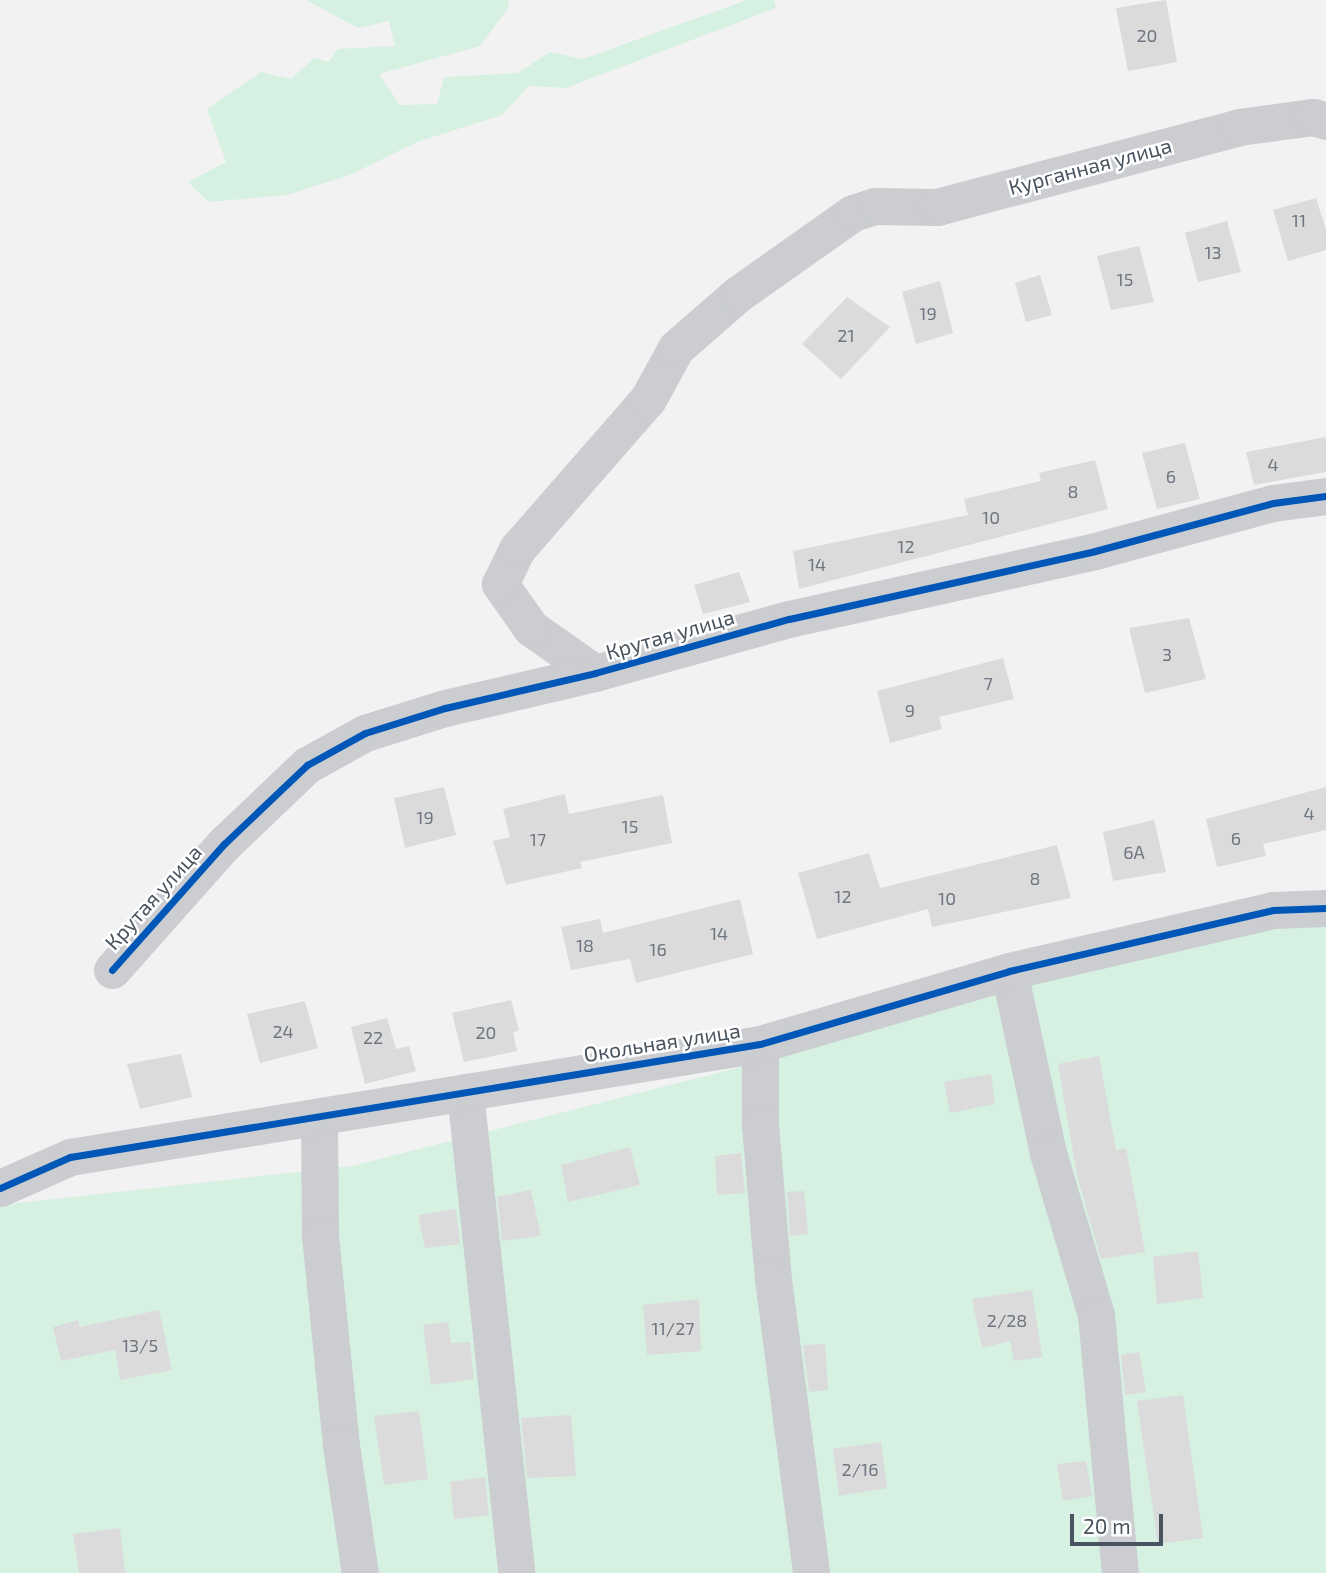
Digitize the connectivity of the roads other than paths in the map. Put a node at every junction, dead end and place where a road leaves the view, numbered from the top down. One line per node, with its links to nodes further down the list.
1 (1326, 121): 3 (street, Курганная улица)
2 (1326, 496): 3 (street, Крутая улица)
3 (595, 673): 5 (street, Крутая улица)
4 (1326, 908): 6 (street, Окольная улица)
5 (112, 970)
6 (1009, 971): 7 (street, Окольная улица); 14 (street)
7 (760, 1044): 8 (street, Окольная улица); 13 (street)
8 (465, 1093): 9 (street, Окольная улица); 12 (street)
9 (319, 1119): 10 (street, Окольная улица); 11 (street)
10 (0, 1188)
11 (360, 1573)
12 (516, 1573)
13 (811, 1573)
14 (1120, 1573)

